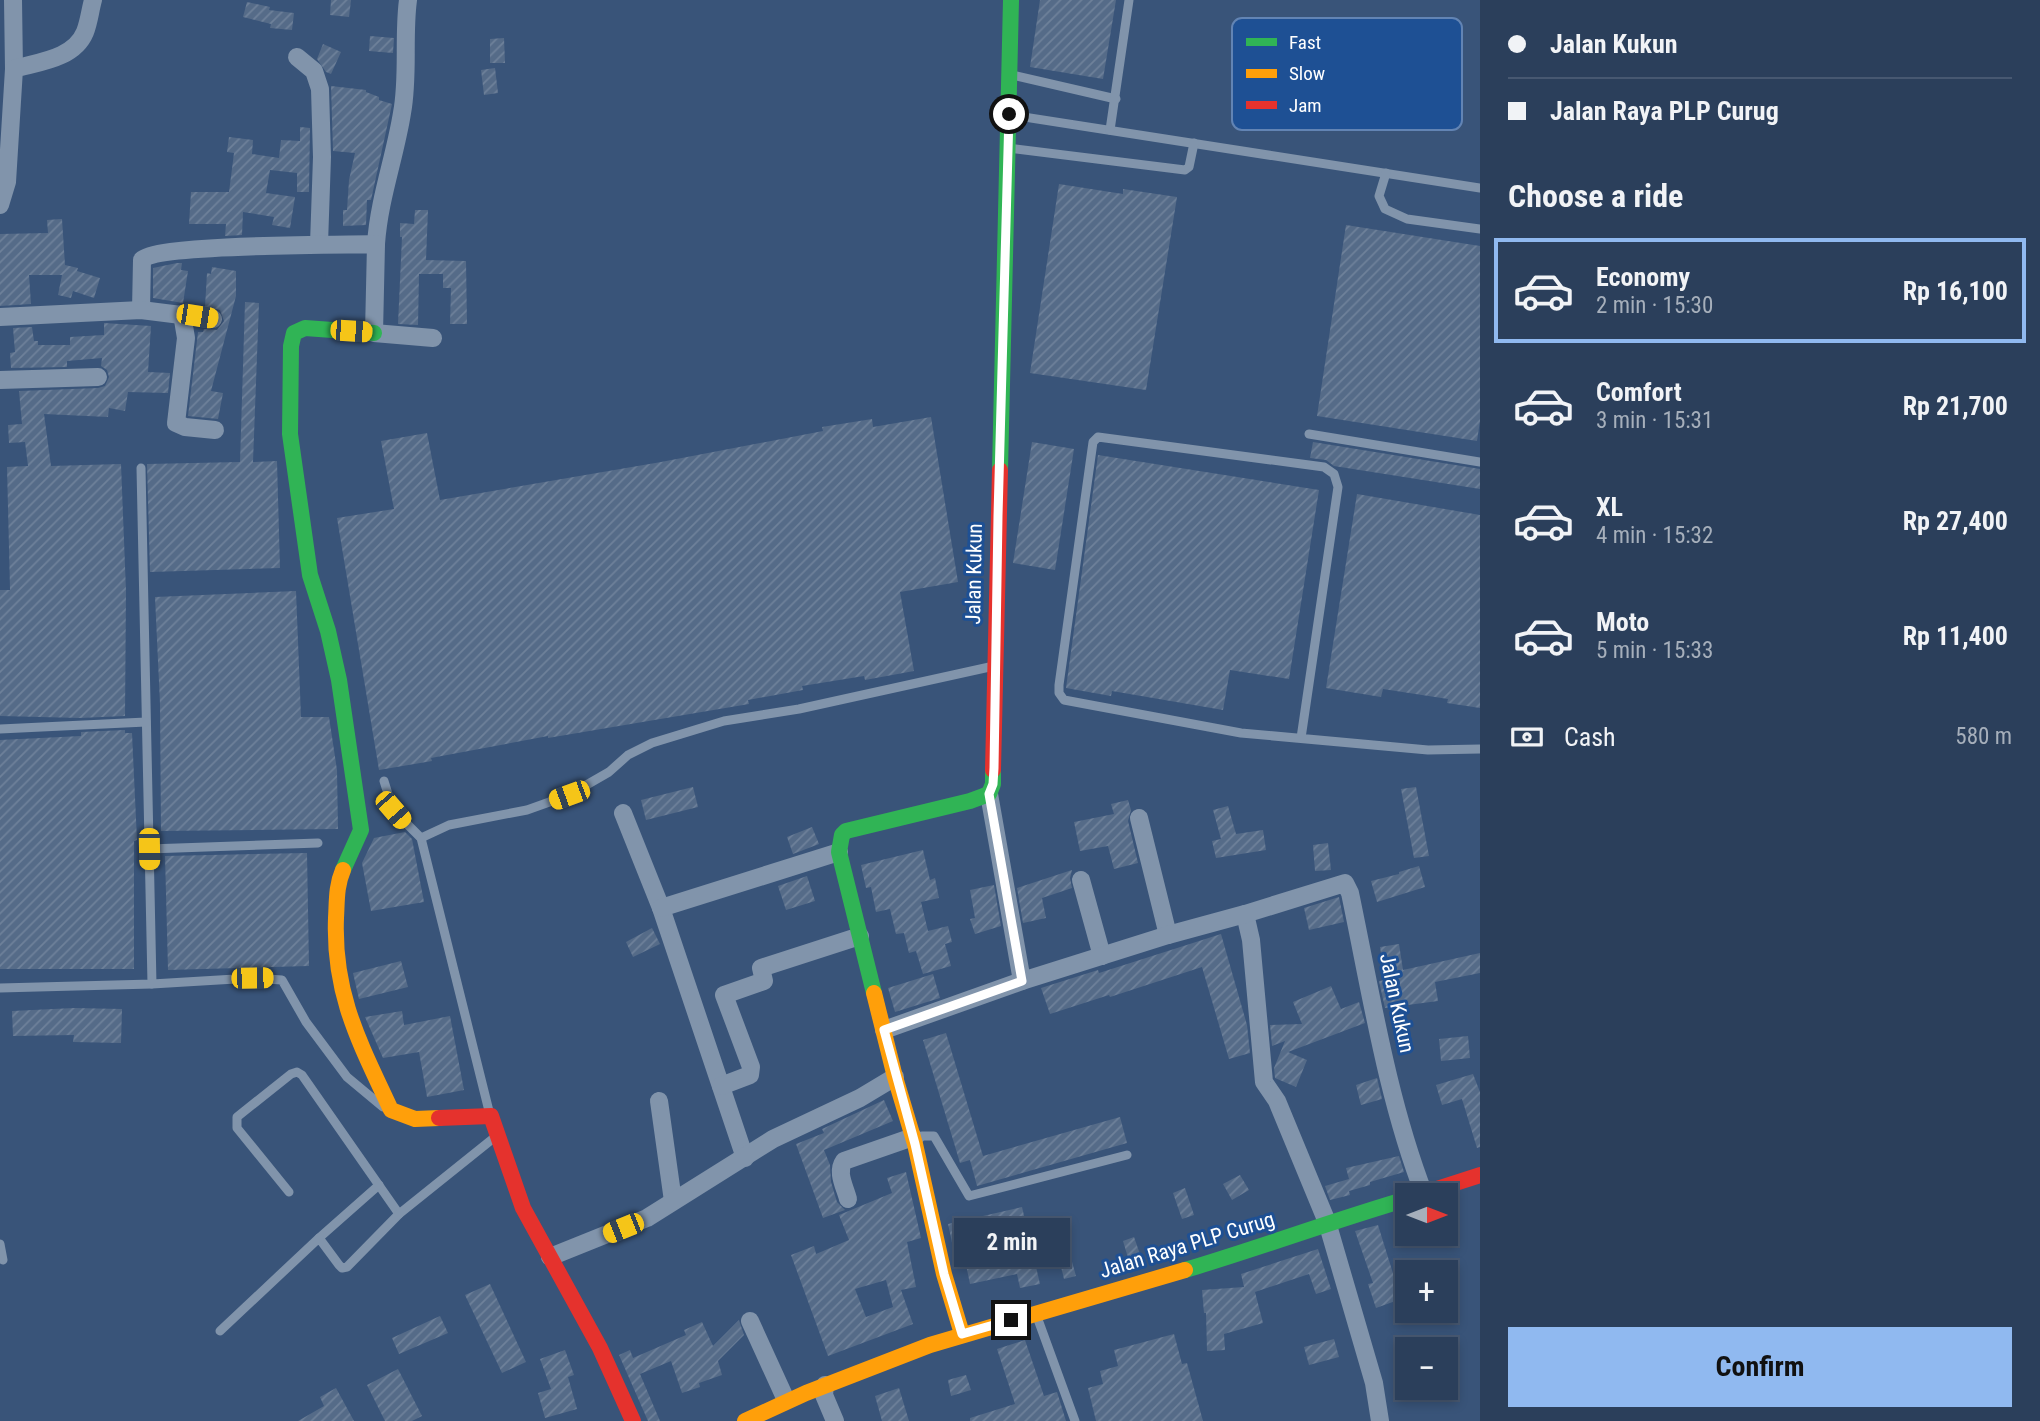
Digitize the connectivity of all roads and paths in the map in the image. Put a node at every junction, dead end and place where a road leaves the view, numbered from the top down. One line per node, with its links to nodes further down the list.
1 (13, 0): 7 (street)
2 (93, 0): 7 (street)
3 (408, 0): 19 (street)
4 (1011, 0): 8 (street, Jalan Kukun)
5 (1129, 0): 9 (lane)
6 (297, 57): 18 (street)
7 (14, 69): 16 (street)
8 (1010, 74): 9 (lane); 10 (street, Jalan Kukun)
9 (1116, 99): 11 (lane)
10 (1009, 114): 11 (lane); 13 (street, Jalan Kukun)
11 (1110, 130): 12 (lane)
12 (1194, 143): 13 (lane); 14 (lane)
13 (1008, 148): 33 (street, Jalan Kukun)
14 (1385, 173): 15 (lane); 17 (lane)
15 (1480, 188)
16 (0, 205)
17 (1480, 229)
18 (319, 244): 19 (street); 20 (street)
19 (376, 244): 25 (street)
20 (141, 310): 21 (street); 22 (street)
21 (182, 314): 23 (street); 29 (street)
22 (0, 317): 24 (street)
23 (213, 319)
24 (0, 331)
25 (374, 333): 26 (street); 59 (street)
26 (433, 338)
27 (99, 377): 28 (street)
28 (0, 380)
29 (215, 430)
30 (1309, 434): 31 (lane)
31 (1480, 461)
32 (141, 468): 34 (lane)
33 (995, 665): 39 (street, Jalan Kukun); 42 (lane)
34 (146, 722): 35 (lane); 44 (lane)
35 (0, 729)
36 (1301, 738): 36 (lane); 37 (lane)
37 (1480, 749)
38 (384, 781): 42 (lane)
39 (989, 794): 45 (street); 52 (street)
40 (623, 813): 47 (street)
41 (1139, 818): 49 (street)
42 (421, 838): 60 (lane)
43 (318, 843): 44 (lane)
44 (149, 849): 53 (lane)
45 (839, 852): 47 (street); 50 (street)
46 (1081, 880): 51 (street)
47 (661, 908): 57 (street)
48 (1245, 914): 49 (street, Jalan Kukun); 66 (street, Jalan Kukun); 74 (street)
49 (1168, 935): 51 (street, Jalan Kukun)
50 (860, 936): 55 (street); 57 (street)
51 (1102, 956): 52 (street, Jalan Kukun)
52 (1022, 981): 55 (street, Jalan Kukun)
53 (152, 984): 54 (lane); 59 (lane)
54 (0, 988)
55 (884, 1030): 56 (street)
56 (895, 1077): 62 (street); 64 (street)
57 (721, 1086): 64 (street)
58 (659, 1101): 71 (street)
59 (391, 1111): 60 (street)
60 (491, 1116): 61 (street)
61 (496, 1136): 73 (lane); 77 (street)
62 (914, 1141): 63 (lane); 70 (street); 82 (street)
63 (1127, 1155)
64 (745, 1158): 71 (street)
65 (1480, 1175): 67 (street, Jalan Raya PLP Curug)
66 (1414, 1183)
67 (1456, 1183)
68 (379, 1185): 69 (lane); 73 (lane); 75 (lane)
69 (289, 1192)
70 (848, 1199)
71 (673, 1201): 77 (street)
72 (1395, 1202): 74 (street, Jalan Raya PLP Curug)
73 (400, 1214): 75 (lane)
74 (1327, 1222): 79 (street, Jalan Raya PLP Curug); 89 (street)
75 (319, 1238): 81 (lane)
76 (0, 1244): 78 (lane)
77 (550, 1257): 85 (street)
78 (3, 1261)
79 (1035, 1312): 82 (street, Jalan Raya PLP Curug); 88 (lane)
80 (750, 1321): 84 (street)
81 (220, 1331)
82 (962, 1334): 83 (street, Jalan Raya PLP Curug)
83 (825, 1385): 84 (street, Jalan Raya PLP Curug); 87 (street)
84 (786, 1400): 86 (street, Jalan Raya PLP Curug)
85 (633, 1421)
86 (745, 1421)
87 (835, 1421)
88 (1076, 1421)
89 (1380, 1421)

